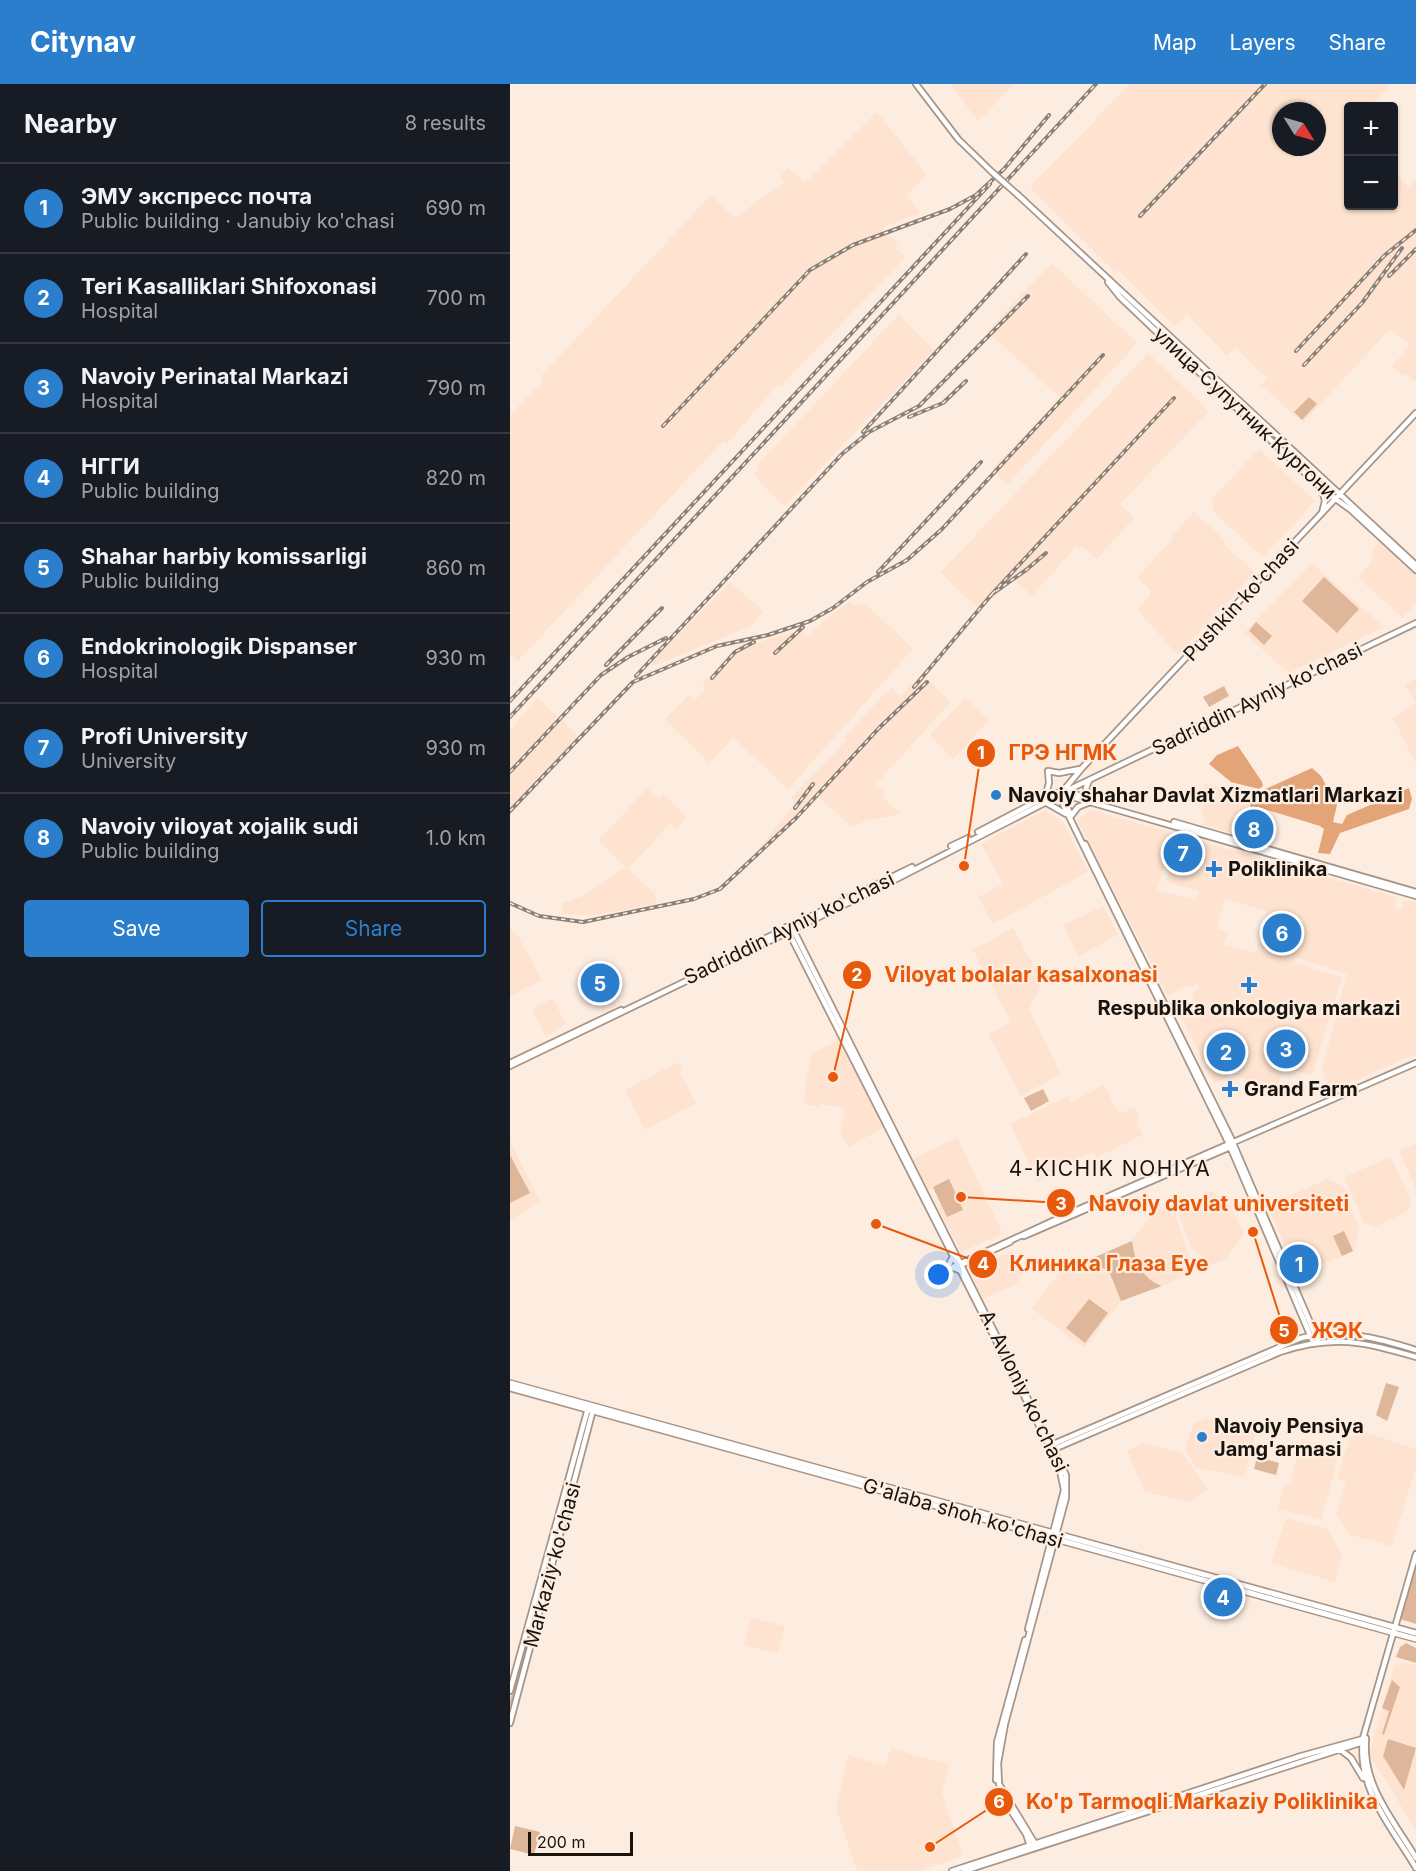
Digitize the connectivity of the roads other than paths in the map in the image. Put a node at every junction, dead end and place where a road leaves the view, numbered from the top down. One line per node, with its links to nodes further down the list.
1 (916, 84): 2 (main road, bridge)
2 (1105, 278): 5 (main road); 6 (main road, улица Супутник Кургони)
3 (1416, 413): 4 (main road, Pushkin ko'chasi)
4 (1351, 483): 5 (main road); 7 (main road, Pushkin ko'chasi)
5 (1329, 487): 7 (main road)
6 (1322, 489): 7 (main road, улица Супутник Кургони); 8 (main road)
7 (1338, 496): 8 (main road, Pushkin ko'chasi); 9 (main road); 10 (main road, улица Супутник Кургони)
8 (1322, 514): 12 (main road, Pushkin ko'chasi)
9 (1416, 565)
10 (1416, 570)
11 (1416, 623): 13 (main road, Sadriddin Ayniy ko'chasi)
12 (1082, 768): 14 (main road, Pushkin ko'chasi); 15 (main road)
13 (1090, 779): 14 (main road, Sadriddin Ayniy ko'chasi); 16 (main road)
14 (1065, 791): 15 (main road, Sadriddin Ayniy ko'chasi); 16 (main road); 17 (main road)
15 (1045, 799): 17 (main road); 19 (main road, Sadriddin Ayniy ko'chasi); 20 (main road, Sadriddin Ayniy ko'chasi)
16 (1090, 800): 17 (main road); 18 (main road)
17 (1070, 816): 25 (main road)
18 (1416, 894)
19 (804, 923): 20 (main road, Sadriddin Ayniy ko'chasi); 22 (main road)
20 (789, 928): 21 (main road, Sadriddin Ayniy ko'chasi); 22 (main road, A. Avloniy ko'chasi); 23 (main road, Sadriddin Ayniy ko'chasi)
21 (777, 936): 22 (main road); 23 (main road, Sadriddin Ayniy ko'chasi)
22 (796, 940): 26 (main road, A. Avloniy ko'chasi)
23 (510, 1065)
24 (1416, 1065): 25 (main road)
25 (1231, 1145): 27 (main road); 29 (main road)
26 (955, 1255): 27 (main road); 28 (main road, A. Avloniy ko'chasi); 28 (main road)
27 (967, 1260): 28 (main road); 28 (main road)
28 (960, 1266): 37 (main road, A. Avloniy ko'chasi)
29 (1313, 1335): 30 (main road); 31 (main road); 37 (main road)
30 (1316, 1342): 32 (main road); 37 (main road)
31 (1416, 1350)
32 (1416, 1357)
33 (510, 1383): 35 (main road, G'alaba shoh ko'chasi)
34 (510, 1388): 35 (main road, G'alaba shoh ko'chasi)
35 (590, 1408): 36 (main road, Markaziy ko'chasi); 38 (main road, G'alaba shoh ko'chasi)
36 (582, 1442): 43 (main road, Markaziy ko'chasi); 44 (main road, Markaziy ko'chasi)
37 (1052, 1447): 38 (main road, A. Avloniy ko'chasi)
38 (1054, 1537): 40 (main road, G'alaba shoh ko'chasi); 48 (main road, A. Avloniy ko'chasi)
39 (1416, 1554): 40 (main road)
40 (1395, 1630): 41 (main road, G'alaba shoh ko'chasi); 42 (main road, G'alaba shoh ko'chasi); 45 (main road)
41 (1416, 1633)
42 (1416, 1639)
43 (510, 1691)
44 (510, 1723)
45 (1365, 1738): 46 (main road); 47 (main road); 48 (main road); 49 (main road)
46 (1338, 1748): 47 (main road); 48 (main road)
47 (1366, 1782): 50 (main road)
48 (1033, 1846): 51 (main road); 52 (main road)
49 (1416, 1858)
50 (1416, 1868)
51 (952, 1871)
52 (964, 1871)

